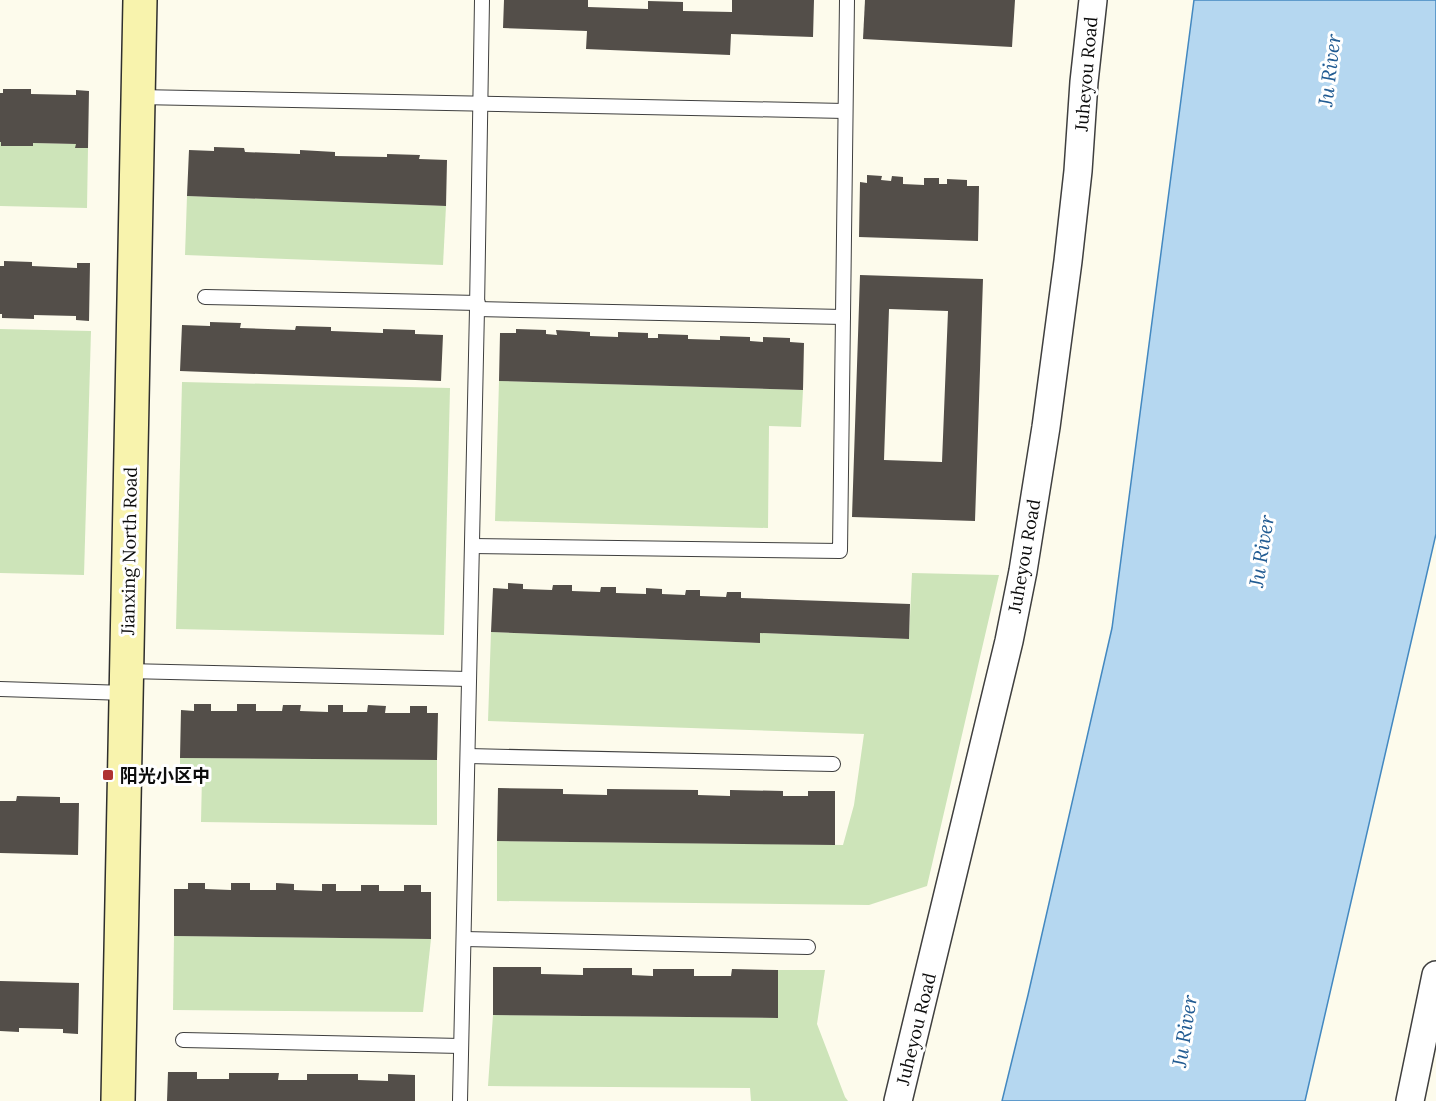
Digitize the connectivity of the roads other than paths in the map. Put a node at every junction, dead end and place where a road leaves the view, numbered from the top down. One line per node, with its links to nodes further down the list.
1 (140, 0): 5 (street, Jianxing North Road)
2 (482, 0): 6 (lane)
3 (847, 0): 7 (lane)
4 (1093, 0): 24 (street, Juheyou Road)
5 (138, 97): 6 (lane); 13 (street, Jianxing North Road)
6 (480, 104): 7 (lane); 9 (lane)
7 (846, 111): 10 (lane)
8 (205, 297): 9 (lane)
9 (478, 306): 10 (lane); 11 (lane)
10 (843, 317): 11 (lane)
11 (472, 546): 12 (lane)
12 (469, 679): 13 (lane); 15 (lane)
13 (127, 682): 14 (lane); 22 (street, Jianxing North Road)
14 (0, 689)
15 (468, 756): 16 (lane); 17 (lane)
16 (834, 764)
17 (464, 939): 18 (lane); 21 (lane)
18 (808, 947)
19 (1436, 975): 25 (street)
20 (183, 1040): 21 (lane)
21 (461, 1046): 23 (lane)
22 (118, 1101)
23 (460, 1101)
24 (898, 1101)
25 (1410, 1101)

